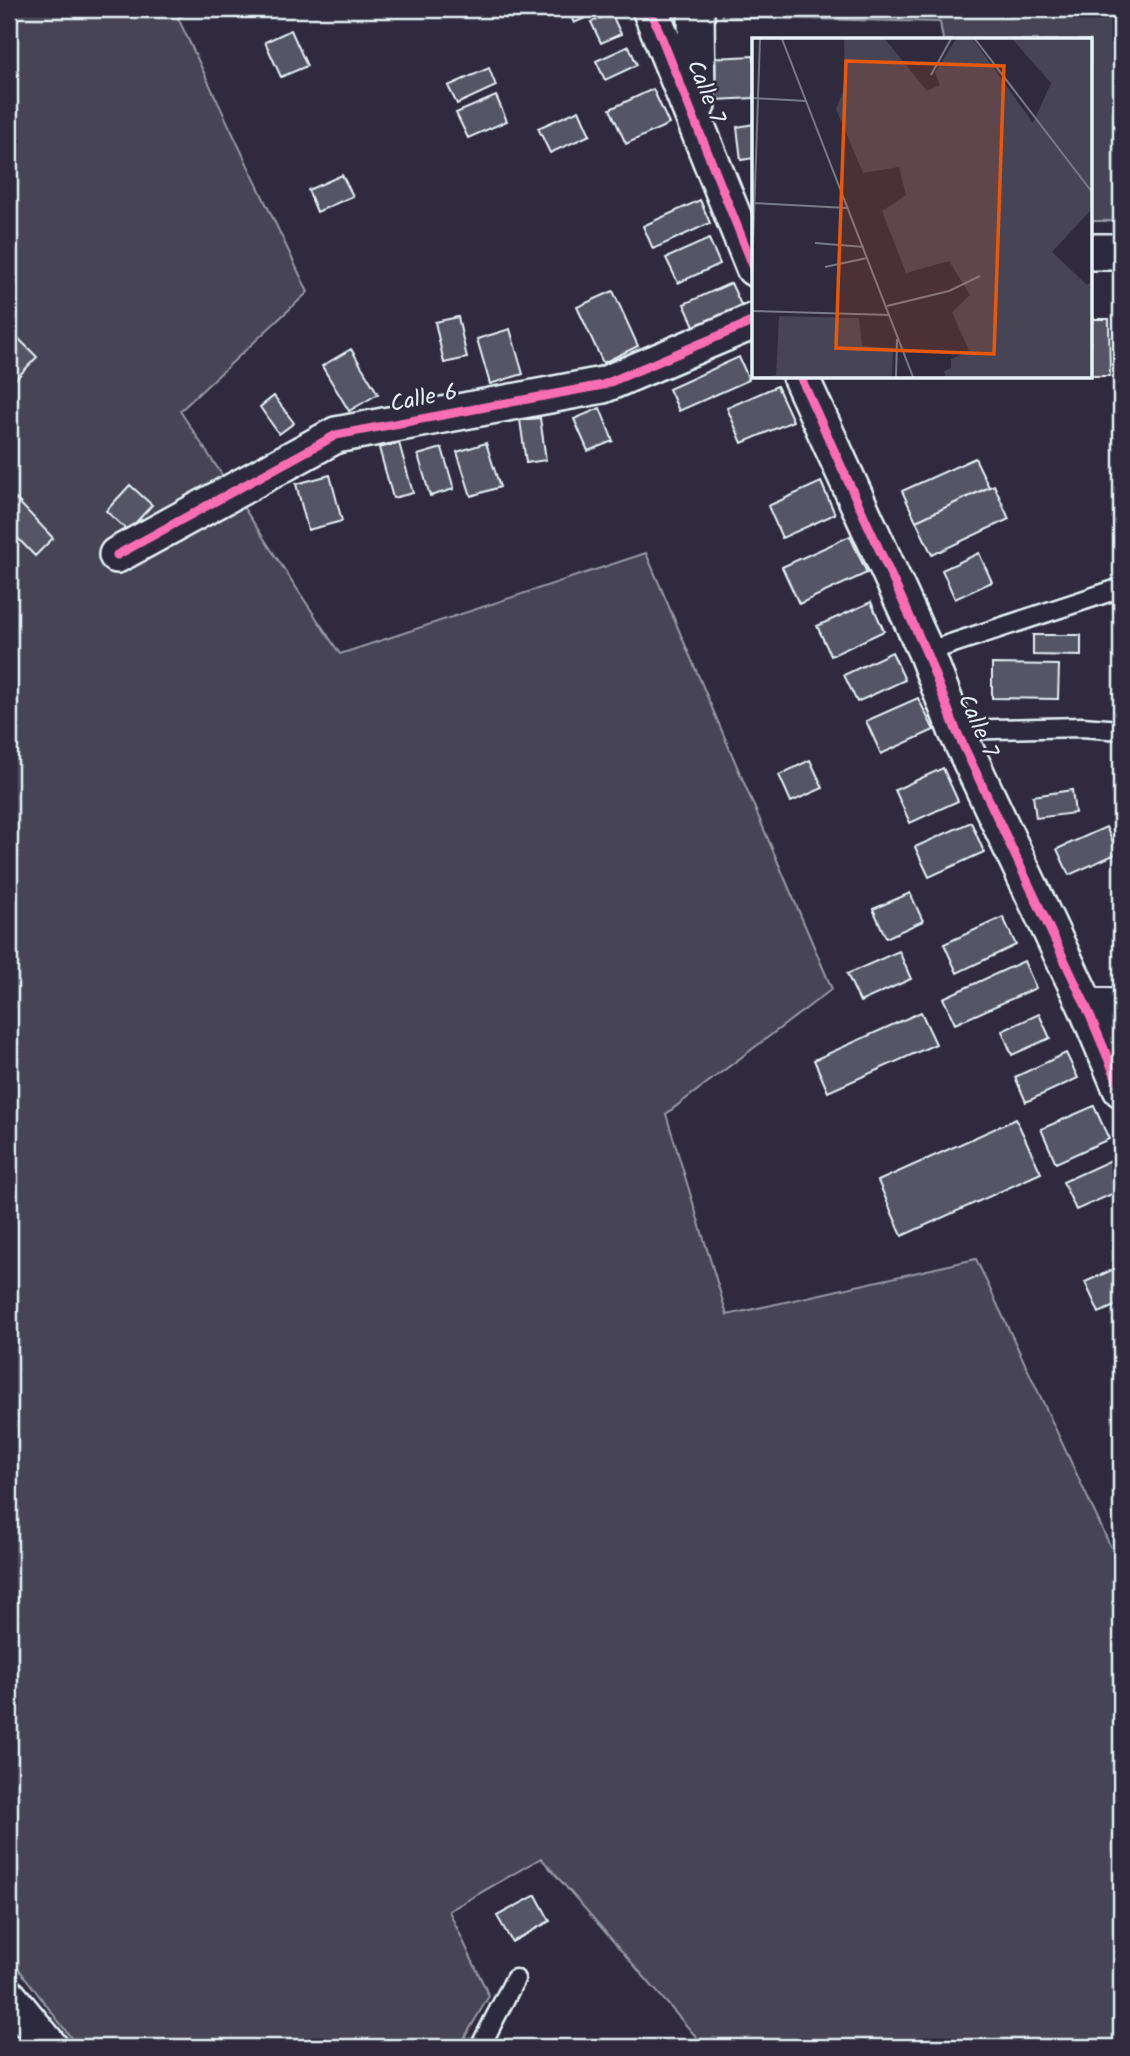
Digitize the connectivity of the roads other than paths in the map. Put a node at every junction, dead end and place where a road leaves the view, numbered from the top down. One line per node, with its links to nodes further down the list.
1 (650, 9): 3 (street, Calle 7)
2 (696, 9): 3 (street)
3 (697, 122): 6 (street, Calle 7)
4 (1092, 252): 5 (street)
5 (1121, 252)
6 (752, 259)
7 (752, 322): 9 (street, Calle 6)
8 (801, 378): 11 (street, Calle 7)
9 (117, 555)
10 (1121, 588): 11 (lane)
11 (926, 652): 12 (street, Calle 7)
12 (956, 730): 13 (lane); 14 (street, Calle 7)
13 (1121, 730)
14 (1086, 1006): 15 (street); 16 (street, Calle 7)
15 (1121, 1007)
16 (1121, 1089)
17 (514, 1979): 20 (lane)
18 (9, 1997): 19 (street)
19 (50, 2047)
20 (480, 2047)

